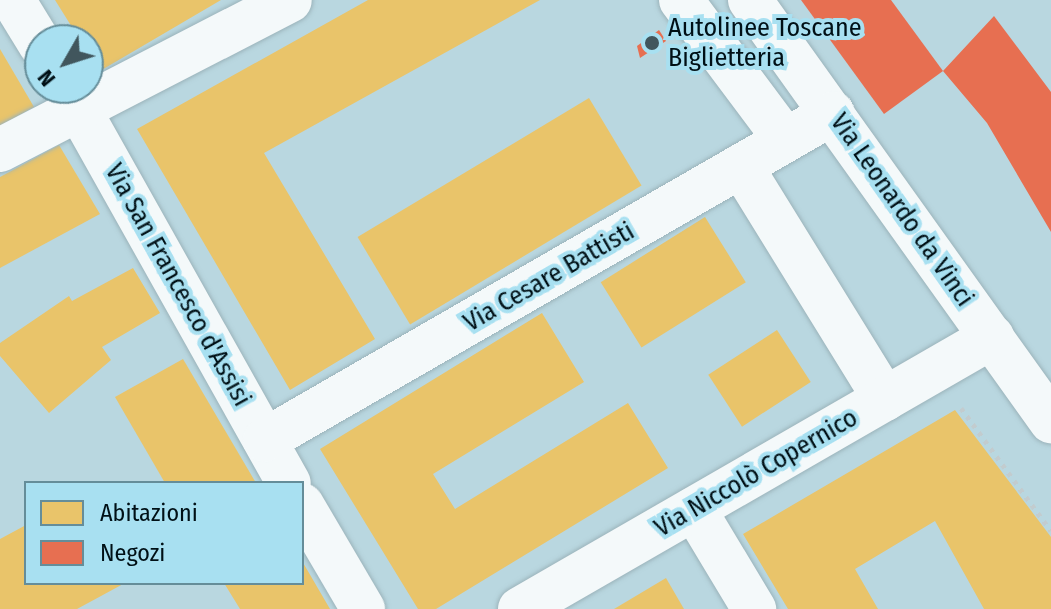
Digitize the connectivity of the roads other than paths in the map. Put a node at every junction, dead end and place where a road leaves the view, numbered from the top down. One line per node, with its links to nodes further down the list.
1 (13, 0): 5 (street)
2 (290, 0): 6 (street)
3 (681, 0): 10 (street)
4 (750, 0): 9 (street, Via Leonardo da Vinci)
5 (28, 24)
6 (104, 86)
7 (70, 104): 11 (street)
8 (76, 104): 16 (street, Via San Francesco d'Assisi)
9 (833, 113): 10 (street, Via Cesare Battisti); 13 (street, Via Leonardo da Vinci)
10 (785, 139): 12 (street, Via Cesare Battisti)
11 (0, 150)
12 (741, 166): 14 (street); 16 (street, Via Cesare Battisti)
13 (992, 337): 14 (street, Via Niccolò Copernico); 15 (street, Via Leonardo da Vinci)
14 (885, 399): 19 (street, Via Niccolò Copernico)
15 (1051, 421)
16 (265, 440): 17 (street, Via San Francesco d'Assisi)
17 (288, 481)
18 (304, 508): 20 (street)
19 (694, 509): 21 (street, Via Niccolò Copernico); 22 (street)
20 (363, 609)
21 (520, 609)
22 (754, 609)

